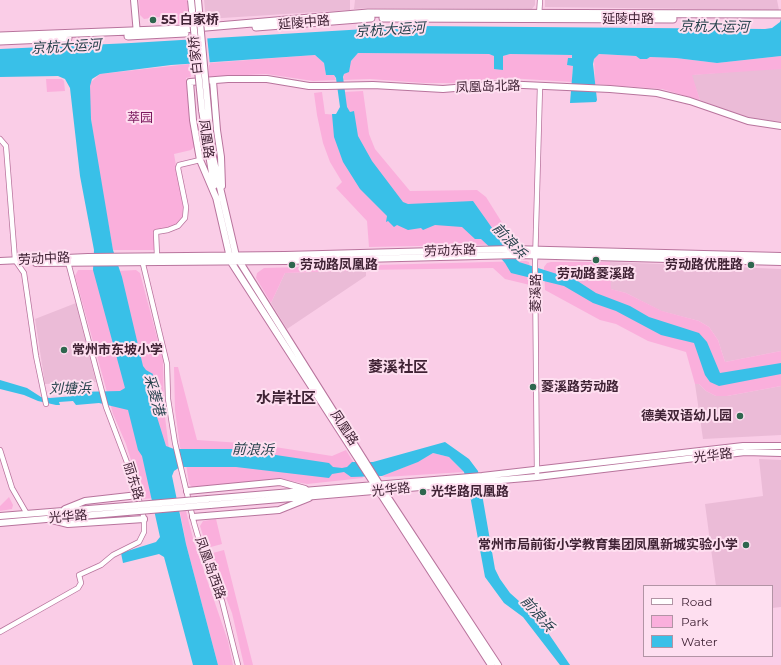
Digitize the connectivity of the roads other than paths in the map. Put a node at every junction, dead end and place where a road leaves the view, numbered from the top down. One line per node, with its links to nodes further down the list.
1 (135, 0): 9 (main road)
2 (191, 0): 15 (main road, 白家桥, bridge)
3 (198, 0): 14 (main road, 白家桥, bridge)
4 (540, 0): 6 (street)
5 (781, 14): 7 (main road)
6 (539, 17): 7 (main road, 延陵中路); 9 (main road, 延陵中路)
7 (752, 17): 8 (main road)
8 (781, 18)
9 (137, 33): 10 (main road, 延陵中路); 11 (main road, 延陵中路)
10 (0, 36)
11 (0, 41)
12 (213, 81): 13 (main road, 凤凰岛北路); 18 (main road, 凤凰岛北路); 19 (main road)
13 (540, 86): 16 (main road, 凤凰岛北路); 20 (street, 菱溪路)
14 (208, 109): 19 (main road, 凤凰路)
15 (202, 110): 19 (main road, 凤凰路)
16 (781, 126)
17 (0, 139): 27 (street)
18 (200, 160): 19 (main road); 21 (street)
19 (219, 200): 23 (main road, 凤凰路)
20 (536, 253): 22 (main road, 劳动东路); 23 (main road, 劳动东路); 29 (main road, 劳动东路); 30 (main road, 劳动东路); 37 (street, 菱溪路)
21 (157, 256): 23 (main road, 劳动东路); 24 (main road, 劳动东路)
22 (781, 256)
23 (232, 258): 24 (main road, 劳动东路); 29 (main road, 凤凰路); 36 (main road, 凤凰路)
24 (142, 259): 25 (main road, 劳动东路); 40 (street, 凤凰岛西路)
25 (87, 260): 27 (main road, 劳动中路); 28 (main road, 劳动中路)
26 (0, 261): 27 (main road, 劳动中路)
27 (17, 262): 28 (main road, 劳动中路); 31 (main road, 劳动中路); 32 (street)
28 (68, 262): 41 (street, 丽东路)
29 (239, 262): 36 (main road, 凤凰路)
30 (781, 262)
31 (0, 264)
32 (46, 404)
33 (781, 446): 37 (main road, 光华路)
34 (0, 450): 46 (street)
35 (781, 453): 37 (main road, 光华路)
36 (362, 459): 38 (main road, 凤凰路)
37 (536, 474): 38 (main road, 光华路)
38 (377, 484): 39 (main road, 光华路); 42 (main road, 光华路); 54 (main road, 凤凰路); 55 (main road, 凤凰路)
39 (309, 490): 40 (main road); 43 (main road, 光华路)
40 (187, 491): 48 (street, 凤凰岛西路)
41 (138, 495): 45 (main road); 50 (street, 丽东路)
42 (312, 496): 43 (main road, 光华路); 48 (main road)
43 (209, 502): 44 (main road, 光华路, bridge)
44 (126, 509): 45 (main road, 光华路); 49 (main road, 光华路)
45 (58, 511): 46 (main road, 光华路)
46 (27, 514): 47 (main road, 光华路)
47 (0, 516)
48 (193, 518): 53 (street, 凤凰岛西路)
49 (49, 519): 50 (main road); 51 (main road, 光华路)
50 (144, 519): 52 (street, 丽东路)
51 (0, 523)
52 (0, 632)
53 (238, 665)
54 (491, 665)
55 (498, 665)

